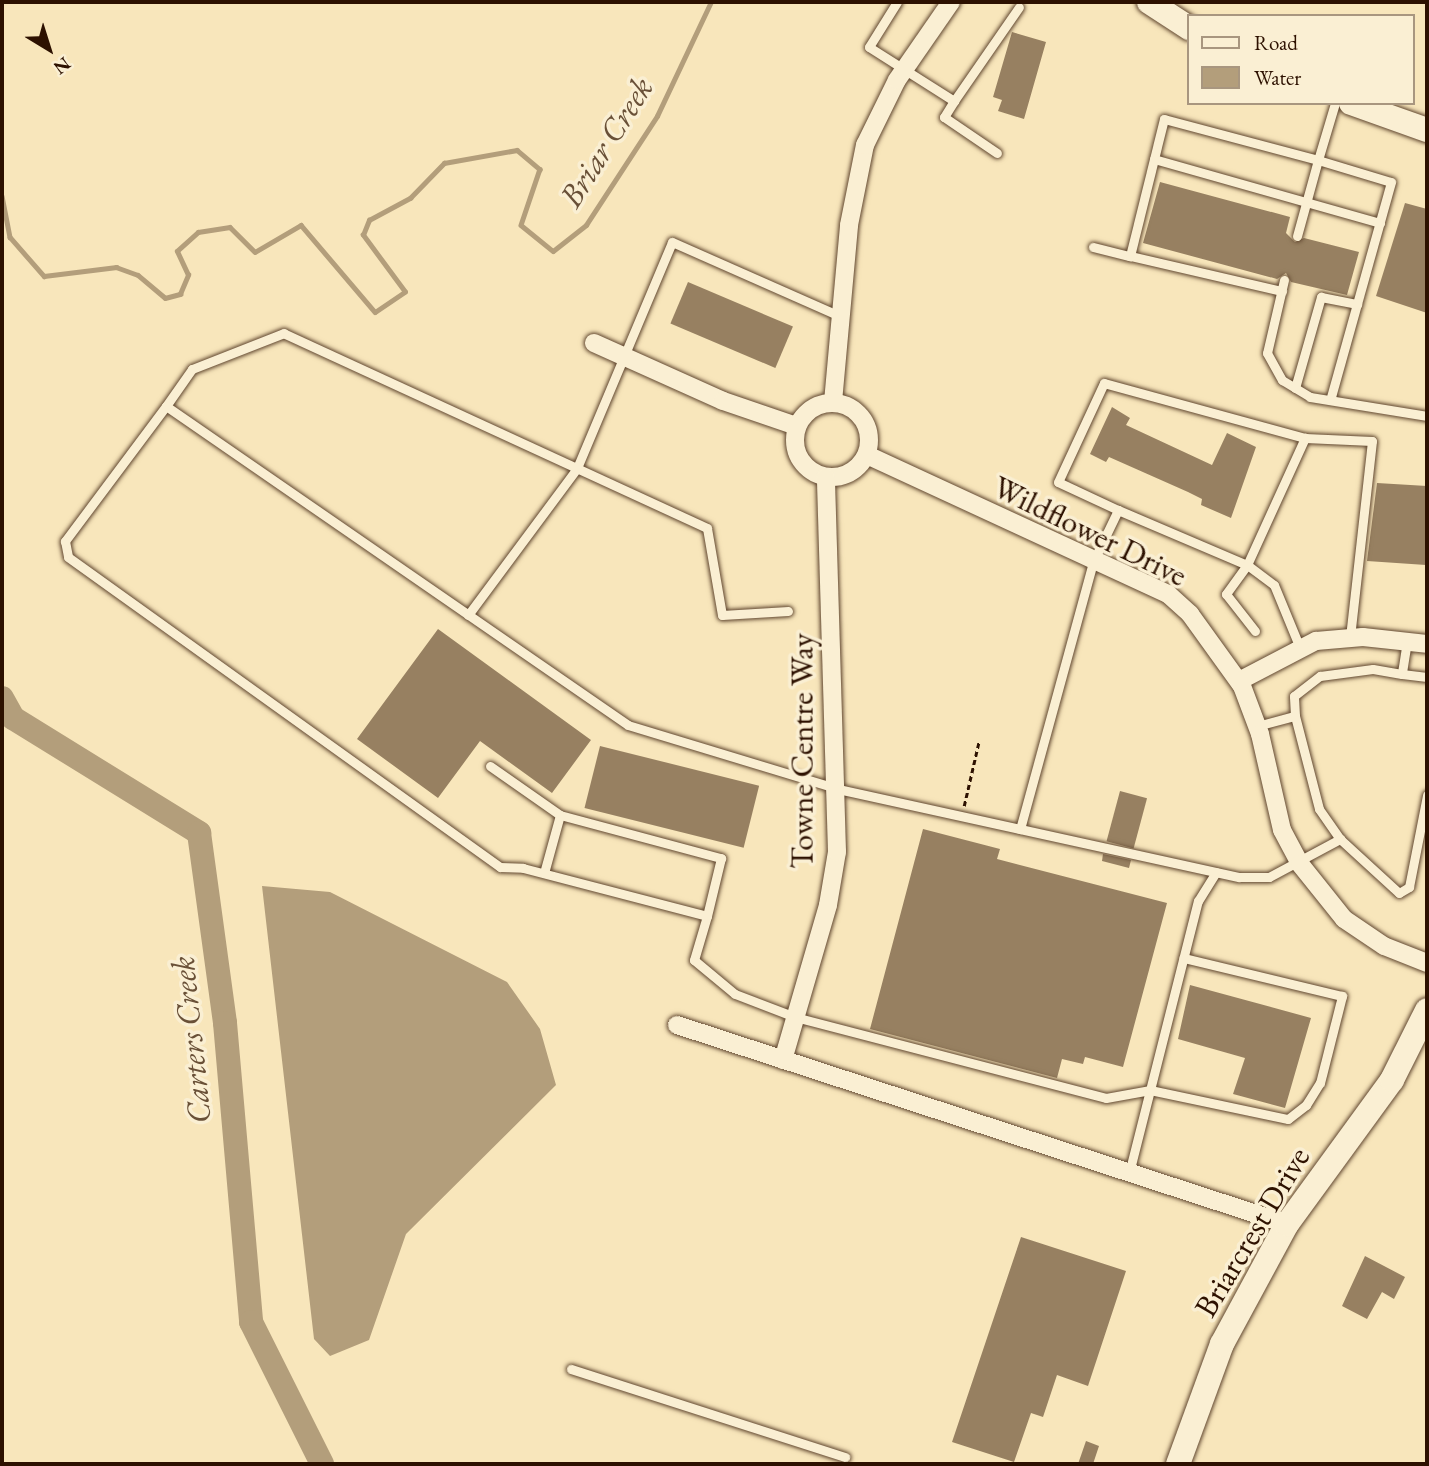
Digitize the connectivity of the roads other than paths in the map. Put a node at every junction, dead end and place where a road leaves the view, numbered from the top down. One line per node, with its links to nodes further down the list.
1 (897, 2): 6 (lane)
2 (951, 2): 6 (street)
3 (1149, 2): 5 (main road)
4 (1019, 7): 7 (lane)
5 (1188, 27)
6 (904, 70): 7 (lane); 22 (street)
7 (954, 102): 11 (lane)
8 (1334, 105): 13 (lane)
9 (1357, 105): 10 (main road)
10 (1427, 130)
11 (998, 153)
12 (1154, 159): 13 (lane); 14 (lane); 18 (lane)
13 (1318, 160): 14 (lane); 15 (lane)
14 (1307, 202): 15 (lane); 16 (lane)
15 (1380, 223): 21 (lane)
16 (1297, 236)
17 (1093, 247): 18 (lane)
18 (1130, 256): 20 (lane)
19 (1284, 280): 20 (lane)
20 (1282, 291): 25 (lane)
21 (1357, 304): 25 (lane); 26 (lane)
22 (840, 316): 24 (lane); 27 (street)
23 (594, 343): 24 (street)
24 (625, 358): 30 (street); 33 (lane)
25 (1295, 388): 26 (lane)
26 (1330, 400): 29 (lane)
27 (832, 402): 30 (street); 32 (street)
28 (166, 407): 33 (lane); 39 (lane); 58 (lane)
29 (1427, 416)
30 (796, 426): 34 (street)
31 (1304, 438): 35 (lane); 37 (lane); 41 (lane)
32 (867, 455): 34 (street); 36 (street, Wildflower Drive)
33 (577, 468): 38 (lane); 39 (lane)
34 (826, 477): 51 (street, Towne Centre Way)
35 (1118, 510): 36 (lane); 37 (lane)
36 (1093, 562): 47 (street, Wildflower Drive); 54 (lane)
37 (1247, 565): 40 (lane); 44 (lane)
38 (789, 611)
39 (468, 615): 51 (lane)
40 (1255, 631)
41 (1350, 638): 42 (street); 44 (street)
42 (1407, 641): 43 (street); 45 (lane)
43 (1427, 644)
44 (1300, 648): 47 (street)
45 (1402, 674): 46 (lane); 48 (lane)
46 (1427, 677)
47 (1239, 681): 49 (street, Wildflower Drive)
48 (1295, 716): 49 (lane); 55 (lane)
49 (1257, 726): 56 (street, Wildflower Drive)
50 (490, 766): 53 (lane)
51 (838, 789): 54 (lane); 63 (street, Towne Centre Way)
52 (1427, 795): 55 (lane)
53 (560, 816): 58 (lane); 59 (lane)
54 (1020, 829): 57 (lane)
55 (1340, 839): 56 (lane)
56 (1300, 864): 57 (lane); 61 (street, Wildflower Drive)
57 (1216, 872): 60 (lane)
58 (544, 873): 59 (lane)
59 (707, 916): 63 (lane)
60 (1184, 958): 66 (lane); 66 (lane)
61 (1427, 962)
62 (1427, 1010): 68 (main road, Briarcrest Drive)
63 (795, 1017): 65 (street, Towne Centre Way); 66 (lane)
64 (677, 1025): 65 (street)
65 (783, 1059): 67 (street)
66 (1150, 1090): 67 (lane)
67 (1129, 1172): 68 (street)
68 (1287, 1224): 71 (main road, Briarcrest Drive)
69 (571, 1369): 70 (lane)
70 (845, 1457)
71 (1178, 1464)

